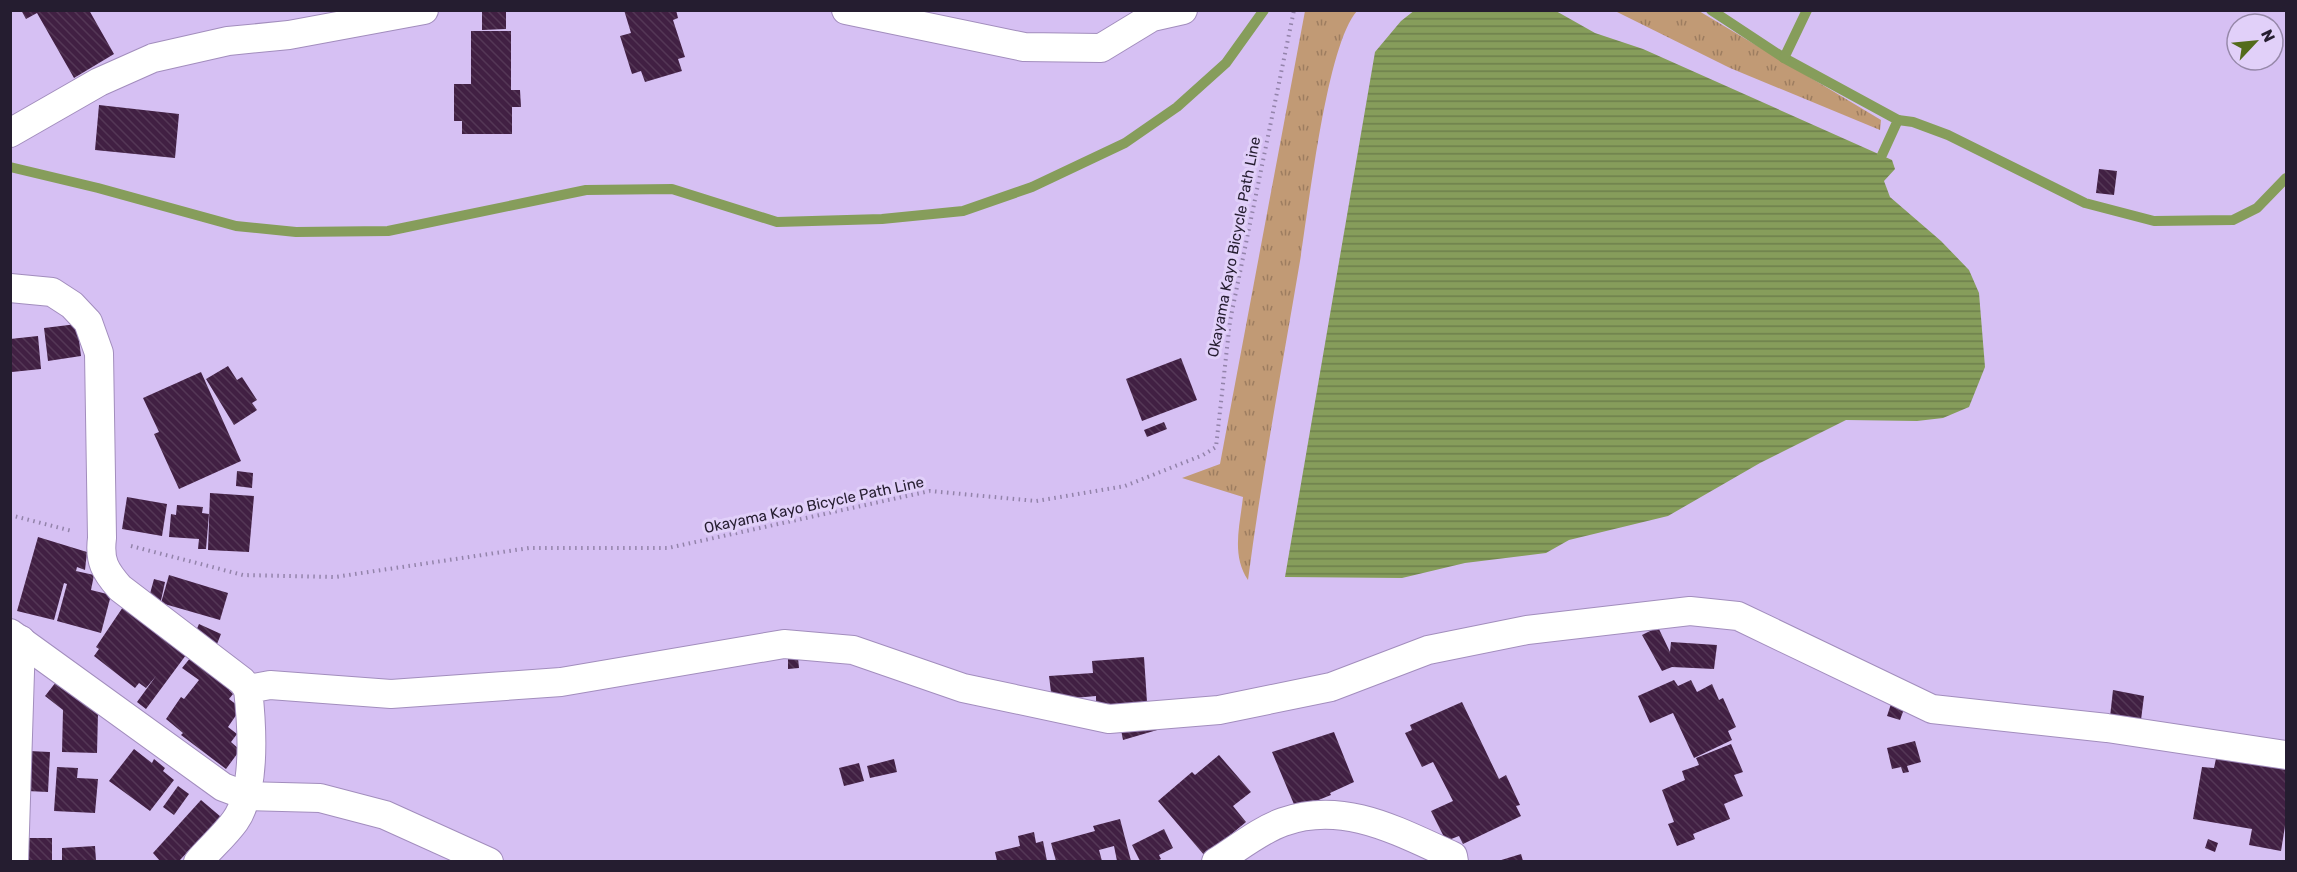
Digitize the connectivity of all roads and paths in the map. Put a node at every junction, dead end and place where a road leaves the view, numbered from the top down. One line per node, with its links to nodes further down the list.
1 (424, 10): 5 (street)
2 (846, 10): 3 (street)
3 (1183, 10)
4 (1294, 10): 8 (path, Okayama Kayo Bicycle Path Line)
5 (10, 133)
6 (10, 288): 8 (street)
7 (10, 515): 8 (path, Okayama Kayo Bicycle Path Line)
8 (102, 538): 10 (street)
9 (16, 636): 12 (street); 13 (street)
10 (248, 689): 11 (street); 12 (street)
11 (2286, 755)
12 (247, 796): 14 (street); 15 (street)
13 (14, 861)
14 (198, 861)
15 (489, 861)
16 (1216, 861): 17 (street)
17 (1454, 861)

